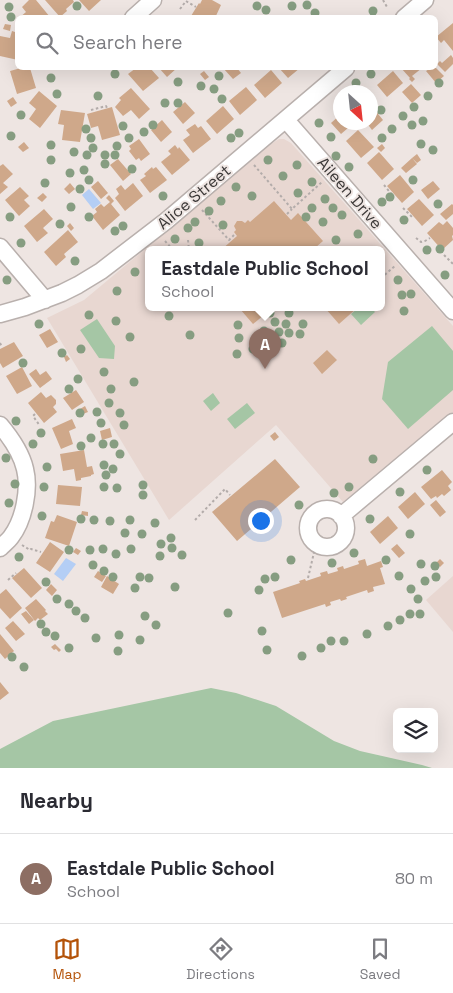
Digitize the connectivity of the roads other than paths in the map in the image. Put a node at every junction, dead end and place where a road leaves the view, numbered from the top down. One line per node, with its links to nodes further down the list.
1 (153, 0): 3 (street)
2 (425, 0): 4 (street)
3 (136, 15)
4 (408, 15)
5 (344, 70): 6 (street, Alice Street)
6 (286, 120): 8 (street, Alice Street); 9 (street, Aileen Drive)
7 (0, 248): 8 (street)
8 (45, 300): 10 (street, Alice Street)
9 (453, 311)
10 (0, 314)
11 (453, 422): 13 (street)
12 (0, 425): 14 (street)
13 (341, 516): 13 (street)
14 (5, 542)

